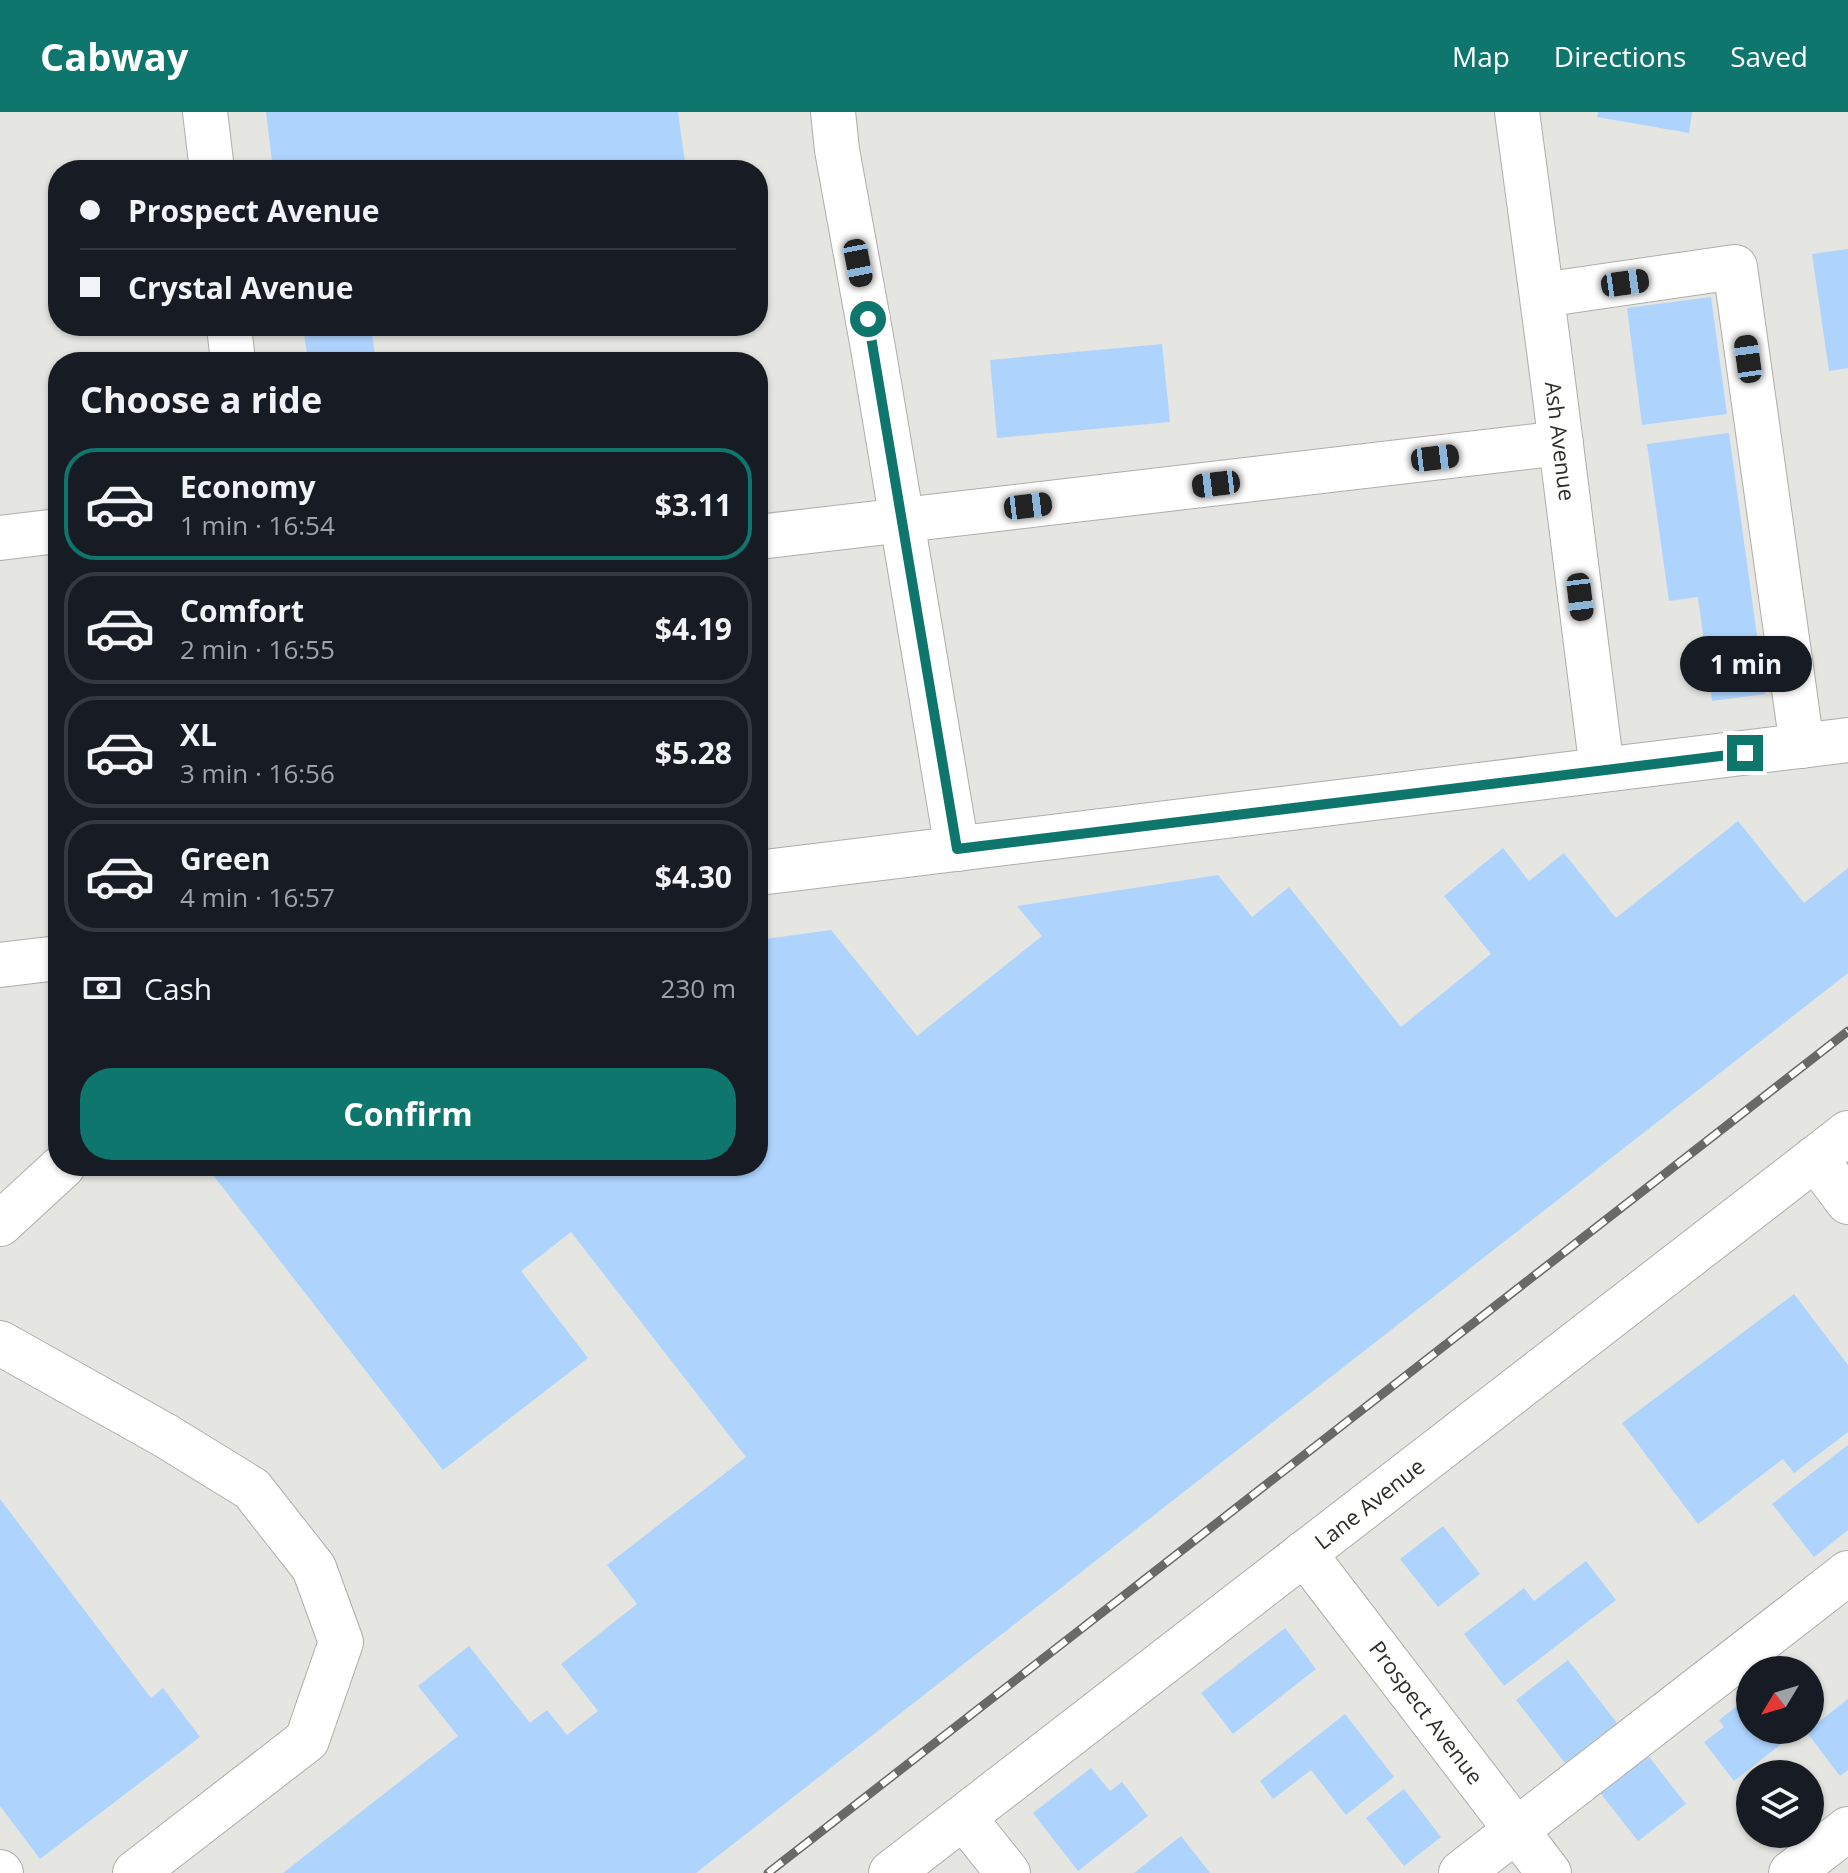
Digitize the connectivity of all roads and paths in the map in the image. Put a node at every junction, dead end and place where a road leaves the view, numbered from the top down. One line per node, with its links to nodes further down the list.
1 (205, 112): 4 (street)
2 (833, 112): 7 (street)
3 (1517, 112): 5 (street, Ash Avenue)
4 (211, 160)
5 (1542, 295): 6 (street, Ash Avenue); 12 (street)
6 (1561, 443): 7 (street); 13 (street, Ash Avenue)
7 (902, 521): 9 (street); 14 (street)
8 (48, 532): 10 (street)
9 (768, 536)
10 (0, 538)
11 (1848, 740): 12 (street)
12 (1802, 746): 13 (street)
13 (1602, 770): 14 (street)
14 (957, 849): 15 (street)
15 (768, 872)
16 (48, 959): 17 (street)
17 (0, 965)
18 (1832, 1146): 20 (street); 23 (street, Lane Avenue)
19 (52, 1176): 21 (street)
20 (1848, 1202)
21 (0, 1224)
22 (0, 1343): 28 (street)
23 (1304, 1553): 25 (street, Lane Avenue); 27 (street, Prospect Avenue)
24 (1848, 1573): 27 (street)
25 (964, 1818): 29 (street, Lane Avenue); 30 (street)
26 (1848, 1829): 33 (street)
27 (1516, 1830): 31 (street); 32 (street, Prospect Avenue)
28 (135, 1873)
29 (891, 1873)
30 (1008, 1873)
31 (1461, 1873)
32 (1549, 1873)
33 (1791, 1873)

